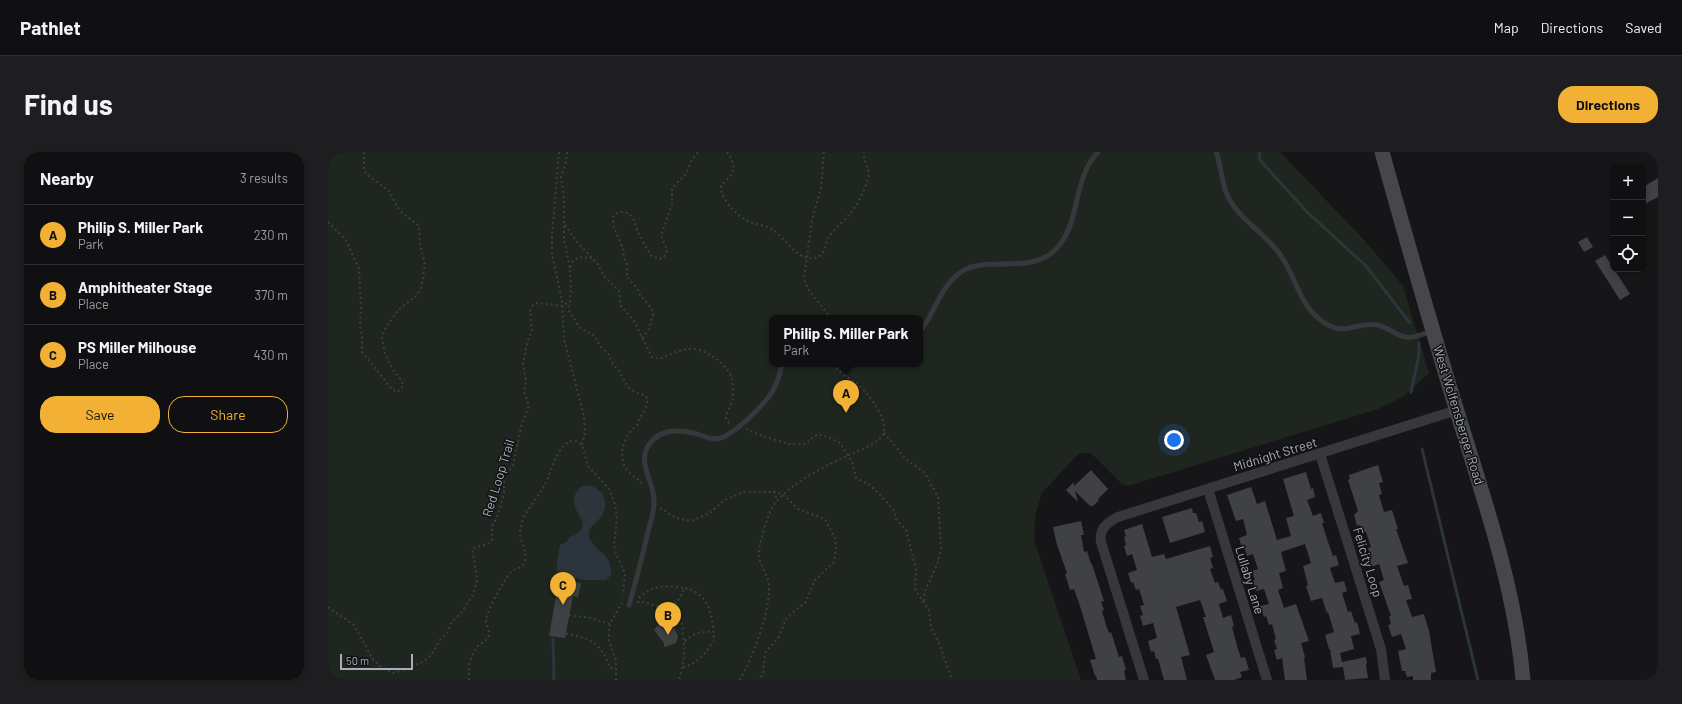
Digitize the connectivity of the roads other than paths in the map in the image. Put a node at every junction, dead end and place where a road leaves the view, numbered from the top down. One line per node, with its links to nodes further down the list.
1 (1098, 152): 4 (lane)
2 (1216, 152): 5 (lane)
3 (1382, 152): 5 (main road, West Wolfensberger Road)
4 (923, 327)
5 (1433, 331): 7 (main road, West Wolfensberger Road)
6 (781, 367): 10 (lane)
7 (1457, 410): 8 (street, Midnight Street); 14 (main road, West Wolfensberger Road)
8 (1320, 454): 9 (street, Midnight Street); 13 (street, Felicity Loop)
9 (1208, 489): 11 (street, Midnight Street); 12 (street, Lullaby Lane)
10 (629, 605)
11 (1144, 680)
12 (1267, 680)
13 (1385, 680)
14 (1523, 680)

